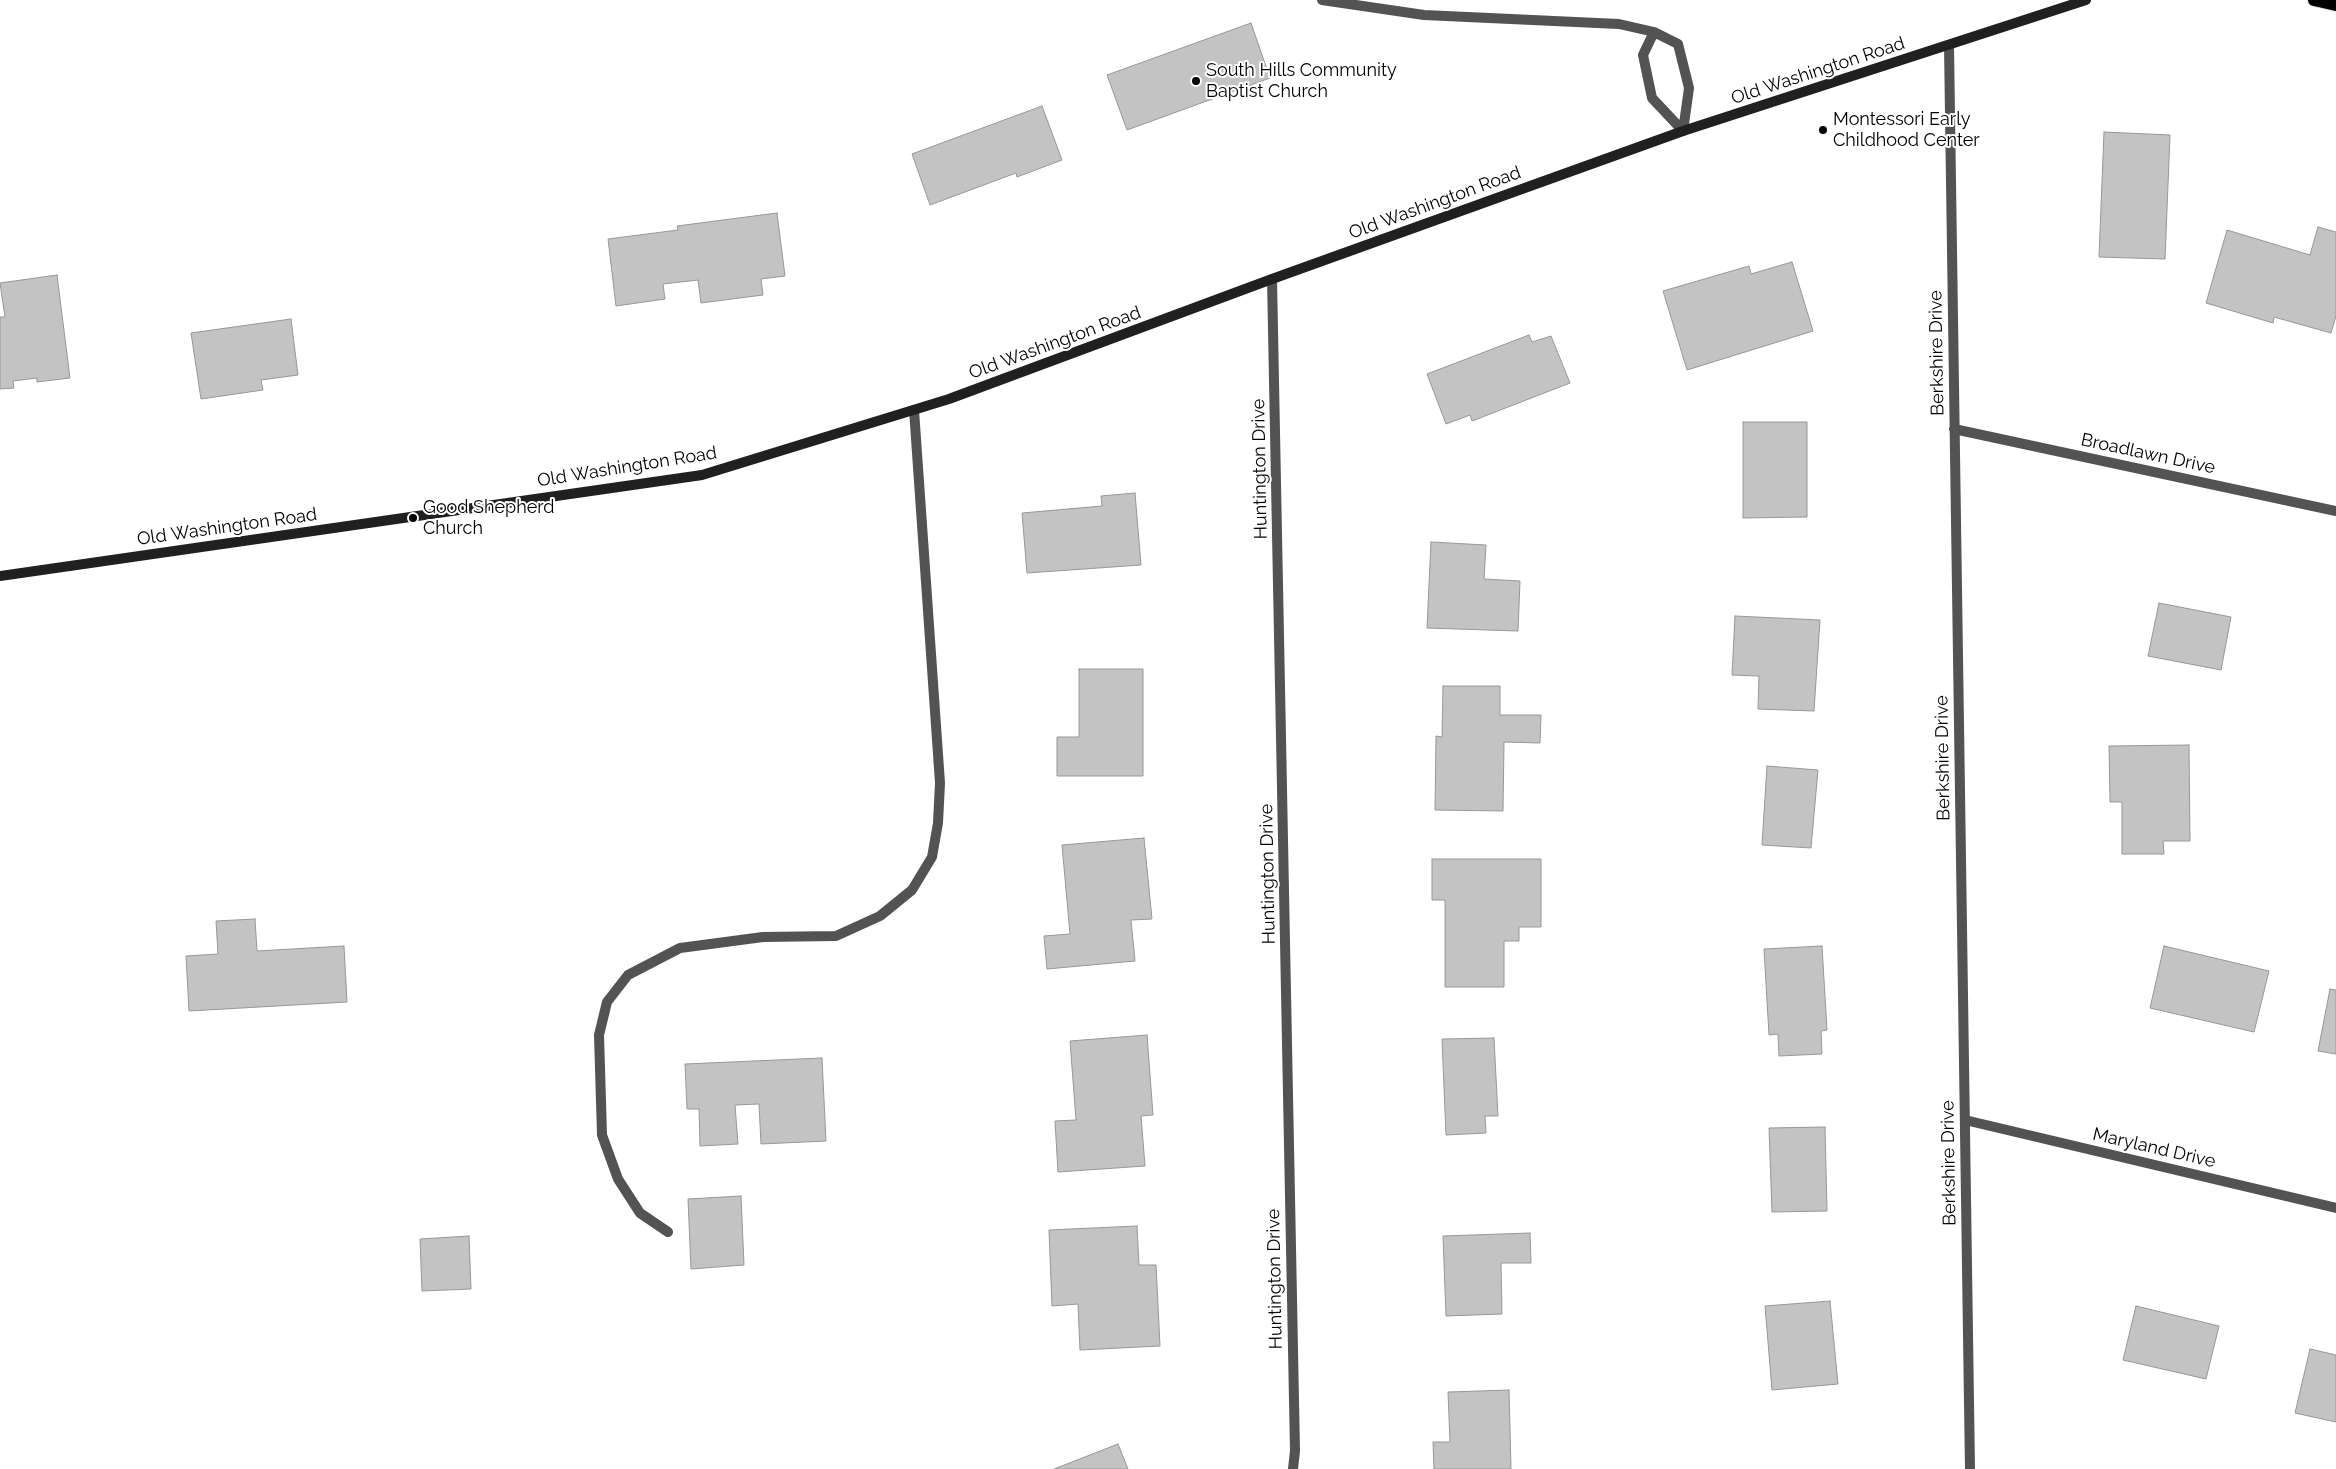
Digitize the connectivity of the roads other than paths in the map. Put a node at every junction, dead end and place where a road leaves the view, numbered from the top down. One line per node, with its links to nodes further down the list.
1 (1322, 0): 5 (street)
2 (2086, 0): 6 (street, Old Washington Road)
3 (2314, 0): 4 (main road)
4 (2336, 5)
5 (1654, 32): 7 (street); 7 (street)
6 (1950, 46): 7 (street, Old Washington Road); 10 (street, Berkshire Drive)
7 (1683, 131): 8 (street, Old Washington Road)
8 (1272, 279): 9 (street, Old Washington Road); 16 (street, Huntington Drive)
9 (914, 410): 12 (street, Old Washington Road); 15 (street)
10 (1954, 429): 11 (street, Broadlawn Drive); 13 (street, Berkshire Drive)
11 (2336, 511)
12 (0, 576)
13 (1965, 1120): 14 (street, Maryland Drive); 17 (street, Berkshire Drive)
14 (2336, 1208)
15 (668, 1232)
16 (1293, 1469)
17 (1970, 1469)

